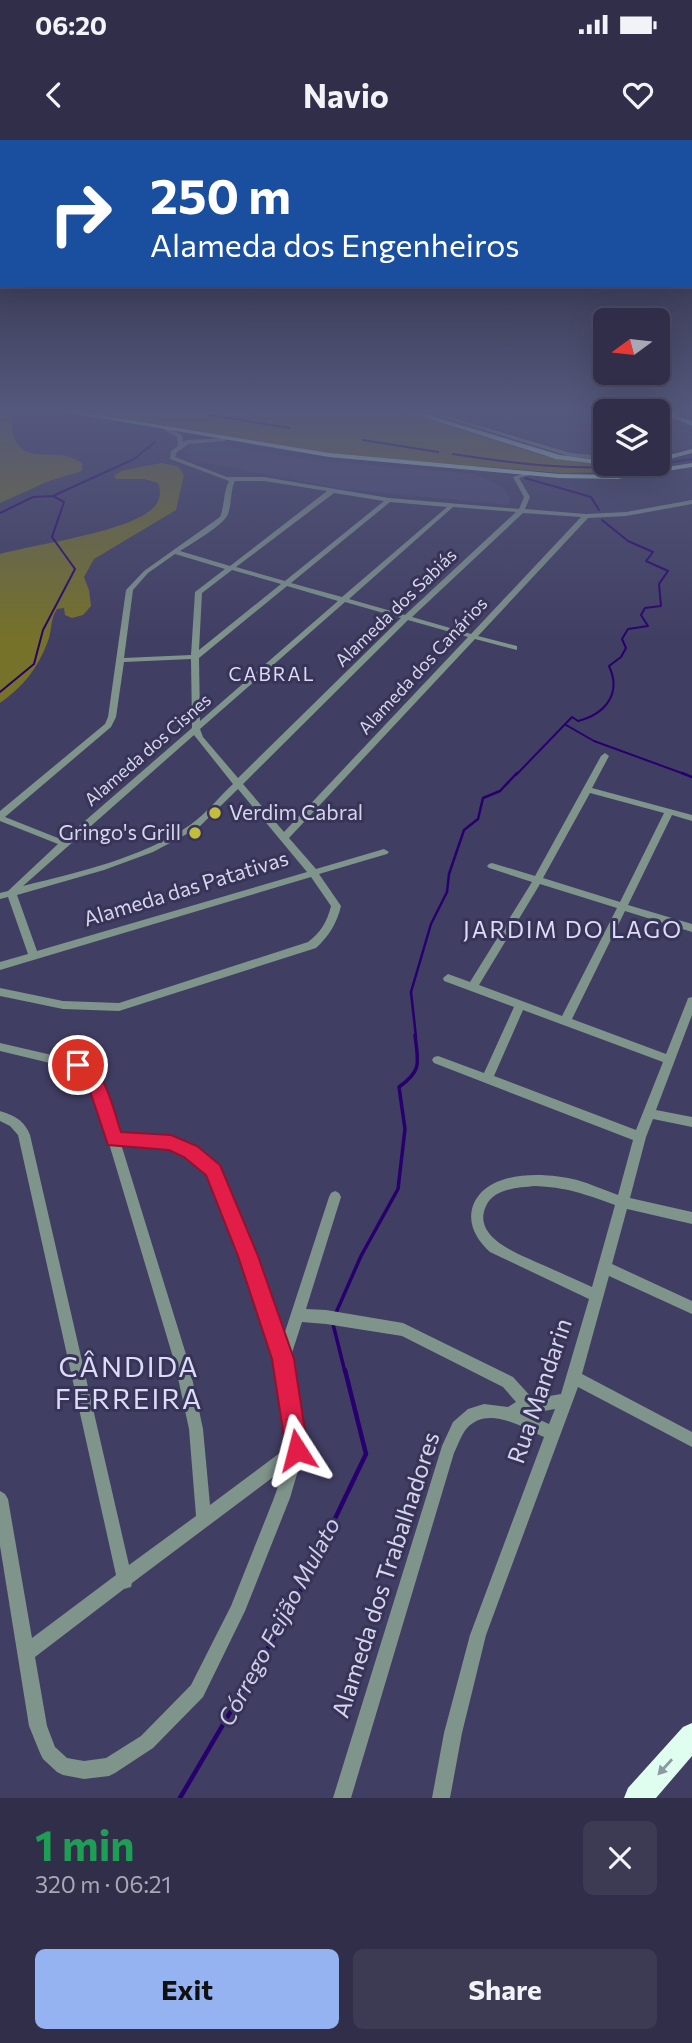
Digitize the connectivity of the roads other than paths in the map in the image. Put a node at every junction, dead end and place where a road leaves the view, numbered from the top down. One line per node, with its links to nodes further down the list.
1 (229, 486): 10 (street)
2 (306, 486): 4 (street)
3 (521, 486): 8 (street)
4 (332, 491): 5 (street); 11 (street)
5 (389, 500): 7 (street); 12 (street)
6 (692, 502): 9 (street)
7 (452, 505): 8 (street); 13 (street, Alameda dos Cisnes)
8 (523, 510): 9 (street); 14 (street, Alameda dos Sabiás)
9 (586, 516): 15 (street, Alameda dos Canários)
10 (174, 552): 11 (street); 18 (street)
11 (229, 569): 12 (street); 17 (street)
12 (284, 584): 13 (street); 17 (street)
13 (342, 601): 14 (street); 19 (street, Alameda dos Cisnes)
14 (406, 618): 15 (street); 21 (street, Alameda dos Sabiás)
15 (470, 637): 16 (street); 26 (street, Alameda dos Canários)
16 (514, 648)
17 (195, 657): 18 (street); 19 (street)
18 (121, 660): 24 (street)
19 (196, 729): 21 (street); 27 (street, Alameda dos Cisnes)
20 (605, 756): 22 (street)
21 (238, 786): 26 (street); 32 (street, Alameda dos Sabiás)
22 (587, 789): 23 (street); 31 (street)
23 (670, 811): 25 (street); 34 (street)
24 (0, 817): 27 (street)
25 (692, 818)
26 (284, 838): 30 (street)
27 (65, 844): 32 (street, Alameda dos Cisnes)
28 (384, 852): 30 (street, Alameda das Patativas)
29 (492, 866): 31 (street)
30 (312, 871): 36 (street, Alameda das Patativas); 40 (street)
31 (538, 879): 34 (street); 39 (street)
32 (11, 893): 33 (street, Alameda dos Sabiás); 36 (street)
33 (0, 896)
34 (623, 907): 35 (street); 43 (street)
35 (692, 928)
36 (34, 956): 37 (street, Alameda das Patativas)
37 (0, 967)
38 (448, 978): 39 (street)
39 (474, 987): 42 (street)
40 (2, 996)
41 (692, 1001): 46 (street, Rua Mandarin)
42 (520, 1005): 43 (street); 47 (street)
43 (565, 1022): 46 (street)
44 (0, 1047): 52 (street)
45 (438, 1060): 47 (street)
46 (669, 1060): 48 (street, Rua Mandarin)
47 (487, 1079): 51 (street)
48 (649, 1113): 50 (street); 51 (street, Rua Mandarin)
49 (0, 1116): 70 (street)
50 (692, 1122)
51 (640, 1137): 54 (street, Rua Mandarin)
52 (114, 1139): 60 (street); 69 (street)
53 (335, 1197): 59 (street)
54 (621, 1201): 55 (street); 56 (street, Rua Mandarin); 57 (street)
55 (692, 1218)
56 (604, 1268): 57 (street, Rua Mandarin); 58 (street)
57 (597, 1296): 61 (street, Rua Mandarin)
58 (692, 1308)
59 (297, 1315): 60 (street); 63 (street)
60 (283, 1359): 67 (street)
61 (574, 1377): 62 (street, Rua Mandarin); 66 (street)
62 (565, 1400): 63 (street); 65 (street, Rua Mandarin)
63 (530, 1406): 64 (street)
64 (510, 1415): 65 (street, Alameda dos Trabalhadores); 73 (street, Alameda dos Trabalhadores)
65 (553, 1434): 74 (street, Rua Mandarin)
66 (692, 1440)
67 (297, 1450): 69 (street); 71 (street)
68 (0, 1499): 71 (street)
69 (204, 1520): 70 (street)
70 (125, 1581): 71 (street)
71 (27, 1653)
72 (692, 1736): 75 (highway, one-way to 75)
73 (342, 1798)
74 (441, 1798)
75 (638, 1798)

